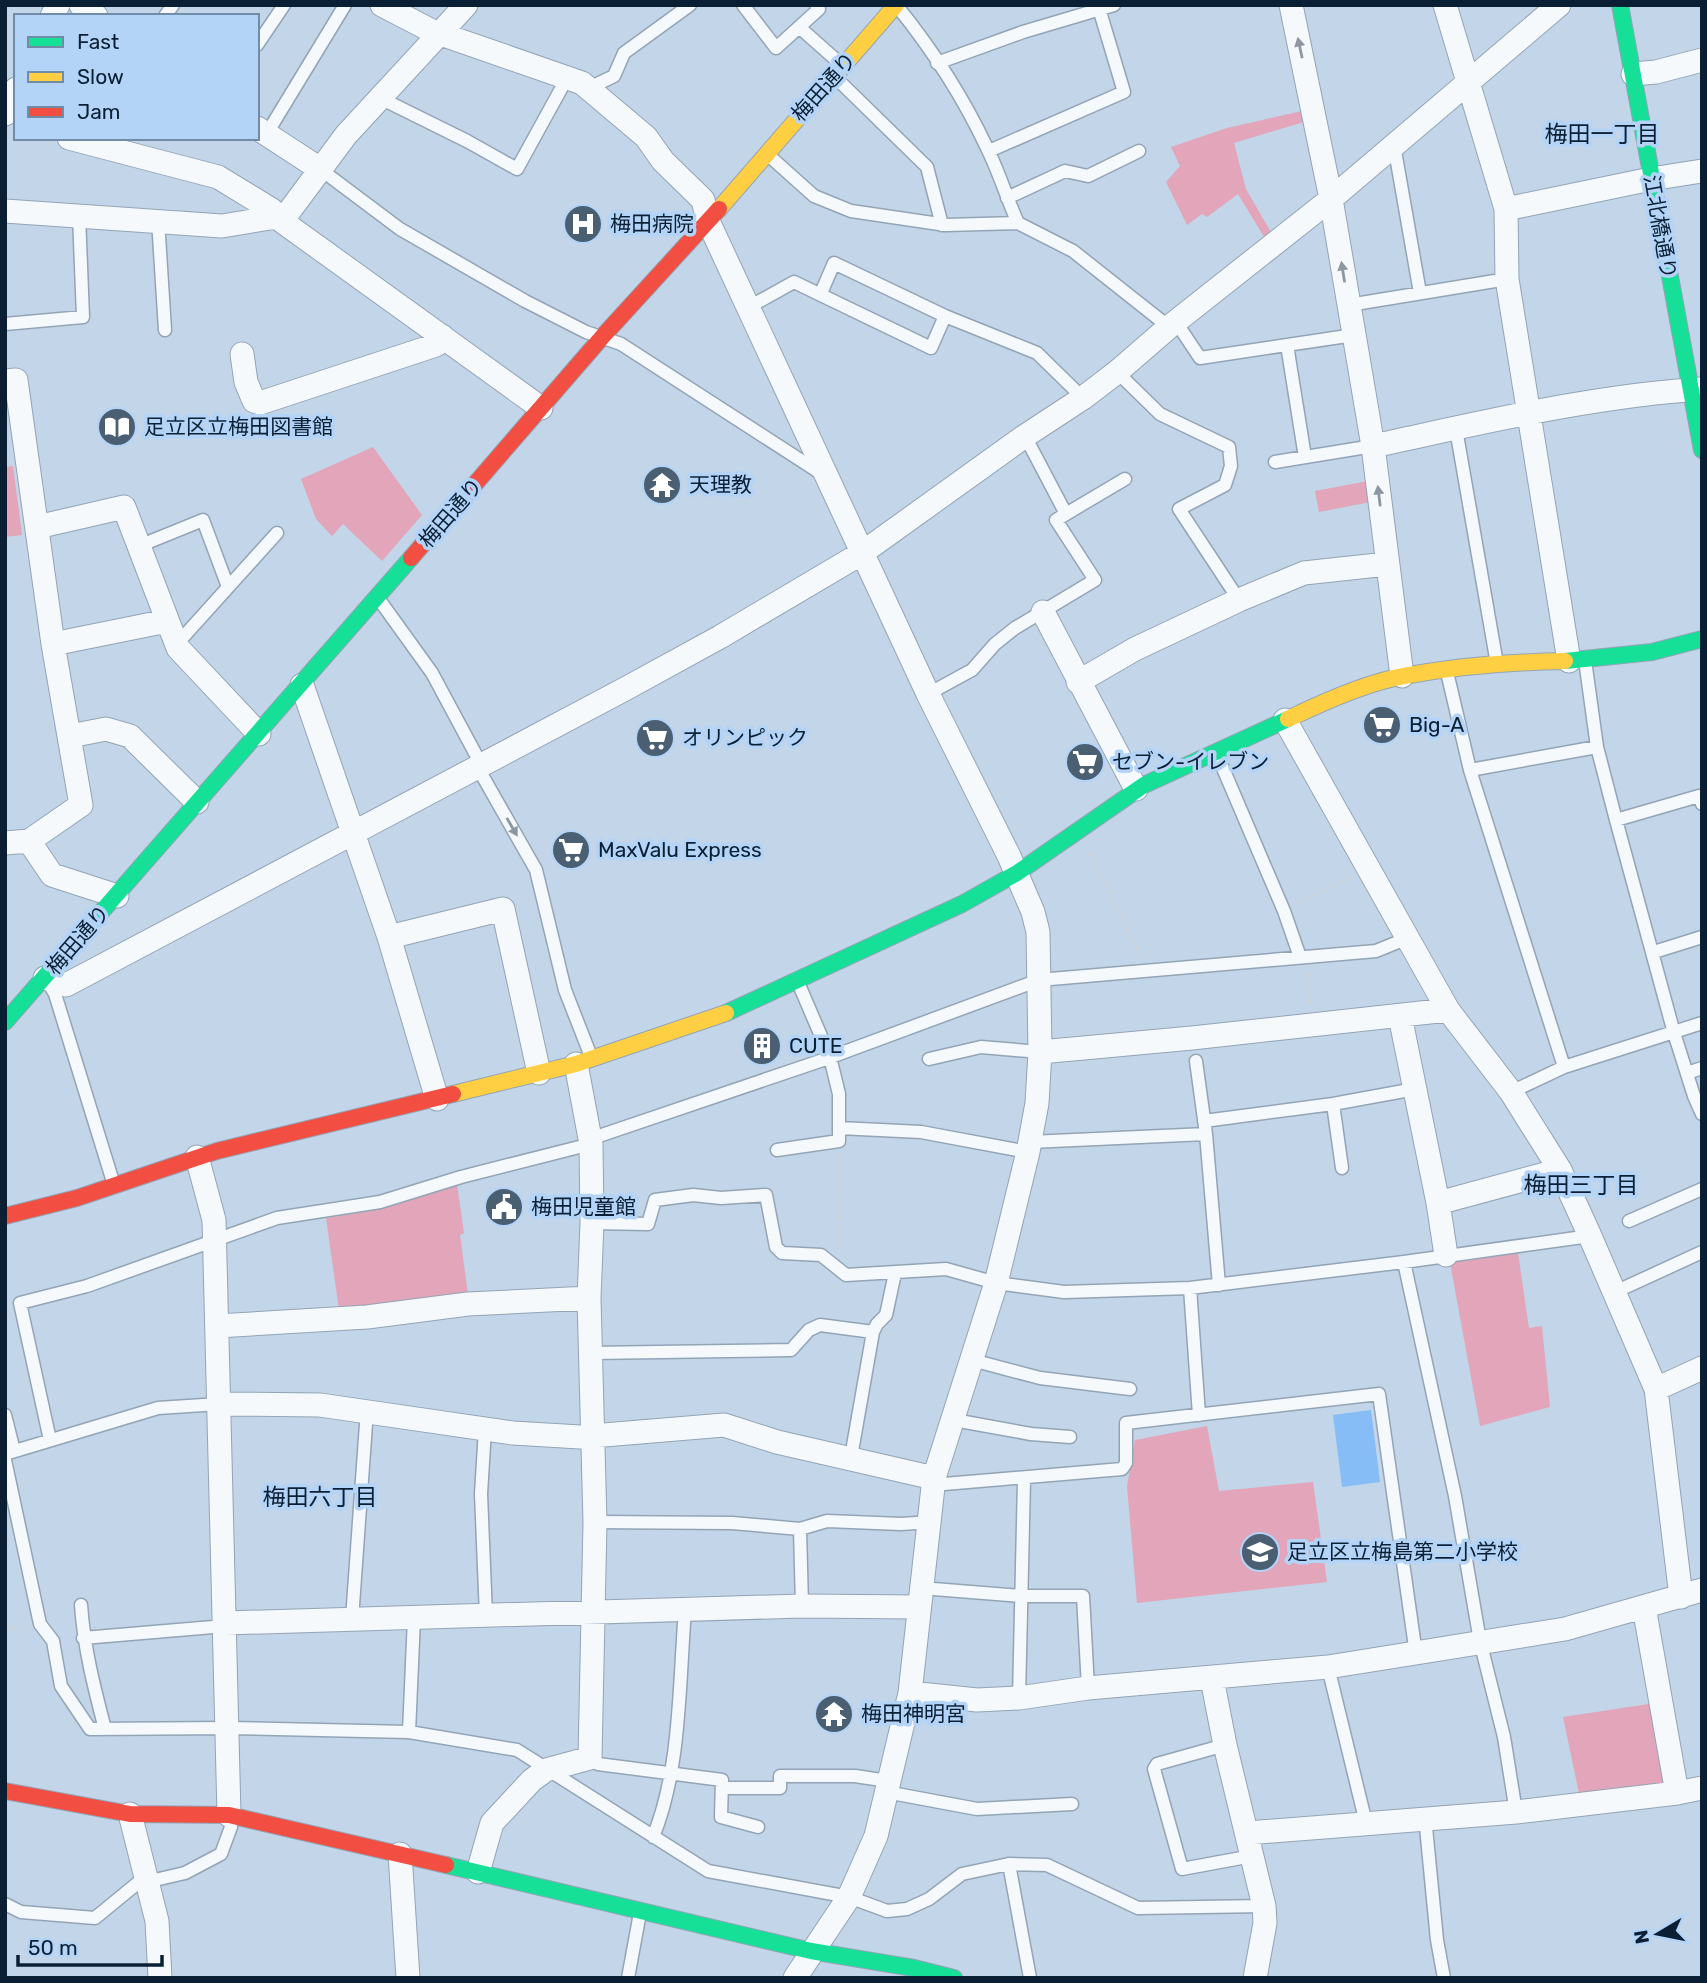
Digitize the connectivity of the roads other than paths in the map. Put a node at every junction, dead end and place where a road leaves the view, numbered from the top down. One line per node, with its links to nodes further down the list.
1 (284, 5): 17 (lane)
2 (345, 5): 28 (lane)
3 (382, 5): 16 (street)
4 (466, 5): 16 (street)
5 (690, 5): 24 (lane)
6 (743, 5): 15 (lane)
7 (816, 5): 15 (lane)
8 (897, 5): 19 (lane); 20 (street, 梅田通り)
9 (1114, 5): 14 (lane)
10 (1291, 5): 38 (street, one-way to 10)
11 (1446, 5): 23 (street)
12 (1559, 5): 23 (street)
13 (1620, 5): 21 (street, 江北橋通り)
14 (1098, 7): 19 (lane); 31 (lane)
15 (799, 27): 20 (lane)
16 (440, 34): 22 (street); 26 (street)
17 (259, 42)
18 (1702, 60): 21 (street)
19 (937, 63): 31 (lane)
20 (839, 71): 33 (street, 梅田通り); 46 (lane)
21 (1633, 74): 36 (street, 江北橋通り)
22 (567, 78): 24 (street); 26 (lane)
23 (1468, 82): 30 (street); 39 (street)
24 (589, 88): 44 (street)
25 (14, 94): 27 (street)
26 (380, 98): 34 (street)
27 (5, 114)
28 (262, 132): 34 (street)
29 (77, 140): 42 (street)
30 (1394, 145): 38 (street); 49 (lane)
31 (989, 151): 37 (lane)
32 (1139, 151): 37 (lane)
33 (766, 152): 44 (street, 梅田通り); 46 (lane)
34 (320, 169): 42 (street); 58 (lane)
35 (1702, 171): 36 (street)
36 (1651, 179): 39 (street); 63 (street, 江北橋通り)
37 (1007, 198): 45 (lane)
38 (1331, 199): 50 (street, one-way to 38); 54 (street)
39 (1506, 209): 47 (street)
40 (5, 211): 41 (street)
41 (79, 215): 43 (street); 53 (lane)
42 (279, 219): 43 (street); 57 (street)
43 (158, 220): 55 (lane)
44 (708, 220): 51 (street); 58 (street, 梅田通り)
45 (1018, 223): 46 (lane); 54 (lane)
46 (942, 225)
47 (1507, 279): 49 (lane); 66 (street)
48 (821, 293): 51 (lane); 52 (lane); 52 (lane)
49 (1420, 293): 50 (lane)
50 (1349, 305): 56 (street)
51 (749, 307): 73 (street)
52 (945, 316): 64 (lane)
53 (5, 324)
54 (1173, 324): 59 (lane); 61 (street)
55 (165, 330)
56 (1354, 335): 59 (lane); 69 (street)
57 (442, 336): 60 (street); 65 (street)
58 (603, 337): 65 (street, 梅田通り); 73 (lane)
59 (1287, 345): 71 (lane)
60 (242, 354)
61 (1117, 372): 64 (street); 83 (lane)
62 (5, 381): 76 (street)
63 (1696, 389): 66 (street); 70 (street, 江北橋通り)
64 (1083, 398): 68 (street)
65 (541, 408): 82 (street, 梅田通り)
66 (1528, 413): 67 (street); 89 (street)
67 (1455, 429): 69 (street); 90 (lane)
68 (1025, 436): 75 (lane); 79 (street)
69 (1373, 446): 71 (lane); 80 (street, one-way to 69)
70 (1702, 450)
71 (1305, 457): 72 (lane)
72 (1275, 462)
73 (826, 476): 79 (street)
74 (1125, 479): 75 (lane)
75 (1066, 514): 84 (lane)
76 (37, 527): 78 (street); 87 (street)
77 (277, 533): 81 (lane)
78 (139, 546): 81 (lane); 85 (street)
79 (862, 553): 95 (street); 101 (street)
80 (1387, 564): 83 (street); 92 (street)
81 (228, 587): 88 (lane)
82 (378, 598): 94 (street, 梅田通り); 101 (lane)
83 (1239, 600): 93 (street)
84 (1043, 612): 93 (street); 95 (lane)
85 (167, 621): 87 (street); 88 (street)
86 (1702, 639): 89 (street)
87 (53, 644): 98 (street)
88 (176, 645): 97 (street)
89 (1577, 661): 90 (street); 99 (lane)
90 (1497, 664): 91 (street)
91 (1447, 669): 92 (street); 102 (lane)
92 (1402, 676): 96 (street)
93 (1079, 682): 103 (street)
94 (302, 685): 97 (street, 梅田通り); 107 (street)
95 (928, 694): 110 (street)
96 (1285, 720): 100 (street); 114 (street)
97 (259, 734): 104 (street, 梅田通り)
98 (69, 736): 104 (street); 108 (street)
99 (1597, 747): 102 (lane); 106 (lane)
100 (1216, 751): 103 (street); 116 (lane)
101 (480, 767): 107 (street); 128 (lane, one-way to 128)
102 (1470, 771): 130 (lane)
103 (1136, 789): 110 (street)
104 (197, 802): 111 (street, 梅田通り)
105 (1702, 804): 106 (lane)
106 (1616, 820): 115 (lane)
107 (354, 832): 112 (street); 117 (street)
108 (29, 841): 109 (street); 111 (street)
109 (5, 843)
110 (1017, 873): 118 (street); 119 (street)
111 (117, 896): 117 (street, 梅田通り)
112 (388, 937): 132 (street); 136 (street)
113 (1702, 937): 115 (lane)
114 (1408, 938): 116 (lane); 120 (street)
115 (1654, 952): 124 (lane)
116 (1303, 957): 119 (lane)
117 (45, 978): 122 (street, 梅田通り); 147 (lane)
118 (797, 980): 126 (lane); 128 (street)
119 (1040, 980): 125 (street); 126 (lane)
120 (1448, 1010): 121 (street); 135 (street)
121 (1401, 1016): 125 (street); 134 (street)
122 (5, 1022)
123 (1702, 1023): 124 (lane)
124 (1674, 1034): 130 (lane); 133 (lane)
125 (1040, 1052): 127 (lane); 142 (street)
126 (830, 1057): 140 (lane); 141 (lane)
127 (929, 1059)
128 (584, 1061): 132 (street); 141 (street)
129 (1196, 1061): 139 (lane)
130 (1564, 1068): 135 (lane)
131 (1702, 1068): 133 (lane)
132 (539, 1073): 136 (street)
133 (1686, 1073): 138 (lane)
134 (1415, 1090): 137 (lane); 149 (street)
135 (1511, 1092): 146 (street)
136 (438, 1099): 144 (street)
137 (1333, 1104): 139 (lane); 145 (lane)
138 (1702, 1114)
139 (1205, 1128): 142 (lane); 160 (lane)
140 (839, 1135): 142 (lane); 143 (lane)
141 (590, 1142): 152 (street); 154 (lane)
142 (1029, 1147): 159 (street)
143 (777, 1150)
144 (197, 1157): 147 (street); 154 (street)
145 (1342, 1168)
146 (1560, 1170): 149 (street); 153 (street)
147 (114, 1185): 150 (street)
148 (1702, 1189): 151 (lane)
149 (1438, 1203): 156 (street)
150 (5, 1216)
151 (1629, 1221)
152 (592, 1223): 158 (lane); 163 (street)
153 (1590, 1236): 156 (lane); 162 (street)
154 (215, 1240): 164 (street); 179 (lane)
155 (1702, 1252): 162 (lane)
156 (1446, 1255): 157 (lane)
157 (1404, 1262): 160 (lane); 200 (lane)
158 (895, 1273): 159 (lane); 165 (lane)
159 (996, 1283): 161 (lane); 167 (street)
160 (1219, 1285): 161 (lane)
161 (1191, 1288): 174 (lane)
162 (1615, 1292): 170 (street)
163 (589, 1298): 164 (street); 166 (street)
164 (217, 1326): 171 (street)
165 (873, 1332): 166 (lane); 181 (lane)
166 (590, 1353): 177 (street)
167 (972, 1360): 169 (lane); 175 (street)
168 (1702, 1368): 170 (street)
169 (1130, 1389)
170 (1656, 1389): 187 (street)
171 (219, 1404): 172 (street); 179 (lane); 198 (street)
172 (367, 1410): 176 (street); 197 (lane)
173 (5, 1415): 180 (lane)
174 (1199, 1415): 183 (lane); 201 (lane)
175 (954, 1420): 178 (lane); 182 (street)
176 (485, 1429): 177 (street); 195 (lane)
177 (594, 1436): 181 (street); 184 (street)
178 (1070, 1437)
179 (50, 1440): 180 (lane)
180 (8, 1455): 208 (lane)
181 (851, 1458): 182 (street)
182 (934, 1478): 183 (lane); 185 (street)
183 (1024, 1479): 188 (lane)
184 (595, 1522): 186 (lane); 194 (street)
185 (931, 1522): 186 (lane); 189 (street)
186 (800, 1529): 191 (lane)
187 (1691, 1594): 192 (street)
188 (1021, 1596): 189 (lane); 204 (lane); 206 (lane)
189 (920, 1598): 191 (street); 205 (street)
190 (81, 1605): 199 (lane)
191 (802, 1606): 193 (street)
192 (1644, 1607): 200 (street); 218 (street)
193 (685, 1610): 194 (street); 213 (lane)
194 (594, 1613): 195 (street); 211 (street)
195 (486, 1616): 196 (street)
196 (414, 1618): 197 (street); 209 (lane)
197 (352, 1619): 198 (street)
198 (225, 1624): 199 (lane); 207 (street)
199 (83, 1639): 208 (lane)
200 (1480, 1641): 201 (street); 220 (lane)
201 (1416, 1654): 202 (street)
202 (1328, 1668): 203 (street); 224 (lane)
203 (1212, 1679): 204 (street); 210 (street)
204 (1088, 1688): 206 (street)
205 (910, 1693): 206 (street); 214 (street)
206 (1019, 1698)
207 (228, 1728): 208 (lane); 209 (lane); 222 (street)
208 (104, 1729)
209 (409, 1732): 212 (lane)
210 (1225, 1745): 226 (street); 229 (lane)
211 (590, 1758): 212 (street); 213 (lane)
212 (546, 1770): 227 (lane); 231 (street)
213 (672, 1774): 215 (lane); 227 (lane)
214 (887, 1786): 215 (lane); 219 (lane); 233 (street)
215 (722, 1788): 225 (lane)
216 (1702, 1788): 218 (street)
217 (5, 1791): 221 (street)
218 (1677, 1793): 220 (street)
219 (1072, 1804)
220 (1516, 1812): 223 (street)
221 (130, 1814): 222 (street); 232 (street)
222 (229, 1815): 228 (street); 232 (lane)
223 (1425, 1817): 224 (street); 246 (lane)
224 (1366, 1823): 226 (street)
225 (758, 1827)
226 (1247, 1833): 229 (street)
227 (653, 1837): 233 (lane)
228 (400, 1854): 231 (street); 240 (street)
229 (1252, 1856): 235 (street)
230 (1009, 1864): 233 (lane); 235 (lane); 244 (lane)
231 (478, 1872): 236 (street)
232 (145, 1880): 234 (lane); 239 (street)
233 (849, 1897): 237 (street)
234 (5, 1905)
235 (1264, 1906): 245 (street)
236 (640, 1911): 237 (street); 241 (lane)
237 (811, 1951): 238 (street); 242 (street)
238 (916, 1973): 243 (street)
239 (160, 1978)
240 (408, 1978)
241 (628, 1978)
242 (795, 1978)
243 (954, 1978)
244 (1030, 1978)
245 (1255, 1978)
246 (1444, 1978)

